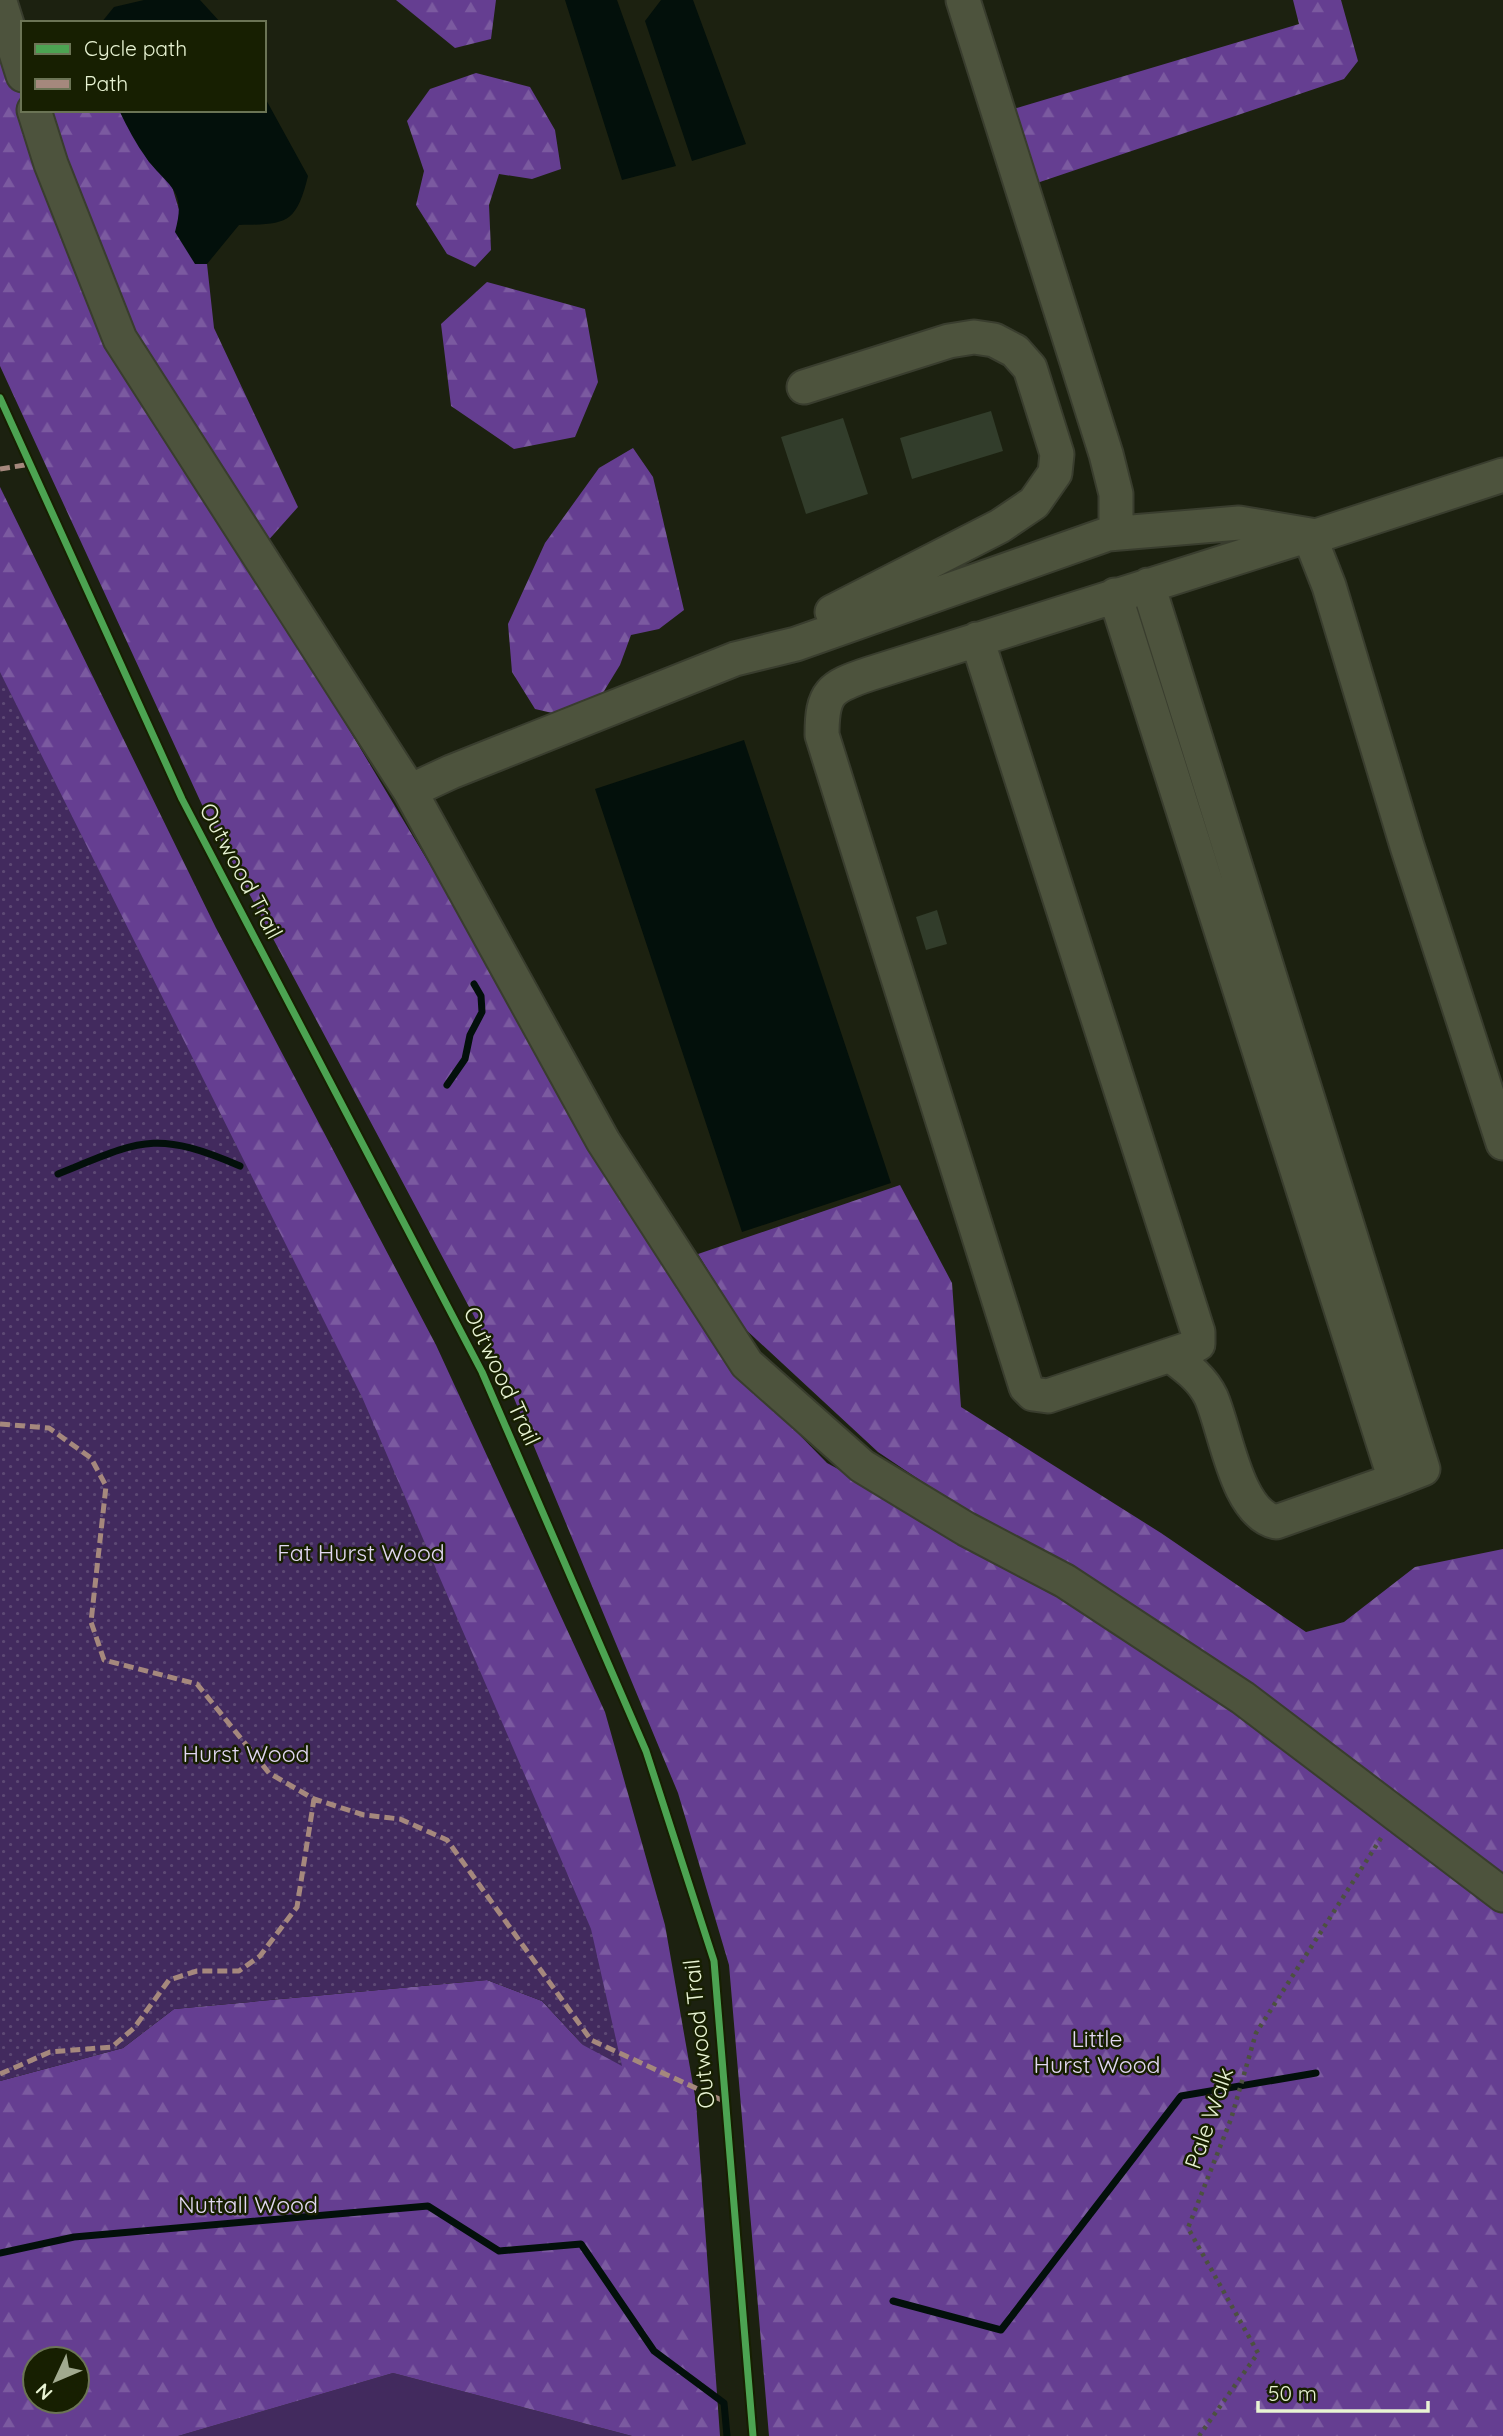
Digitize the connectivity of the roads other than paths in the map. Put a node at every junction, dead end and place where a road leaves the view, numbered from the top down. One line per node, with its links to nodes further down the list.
1 (963, 0): 7 (lane)
2 (0, 2): 3 (lane)
3 (21, 69)
4 (35, 112): 13 (lane)
5 (804, 387): 12 (lane)
6 (1503, 475): 8 (lane)
7 (1116, 533): 8 (lane); 12 (lane)
8 (1309, 535): 9 (lane); 14 (lane)
9 (1149, 585): 10 (lane); 16 (lane)
10 (1115, 595): 11 (lane); 16 (lane)
11 (977, 639): 15 (lane); 15 (lane)
12 (735, 659): 13 (lane)
13 (410, 791): 17 (lane)
14 (1503, 1143)
15 (1170, 1355): 16 (lane)
16 (1395, 1480)
17 (1503, 1895)

